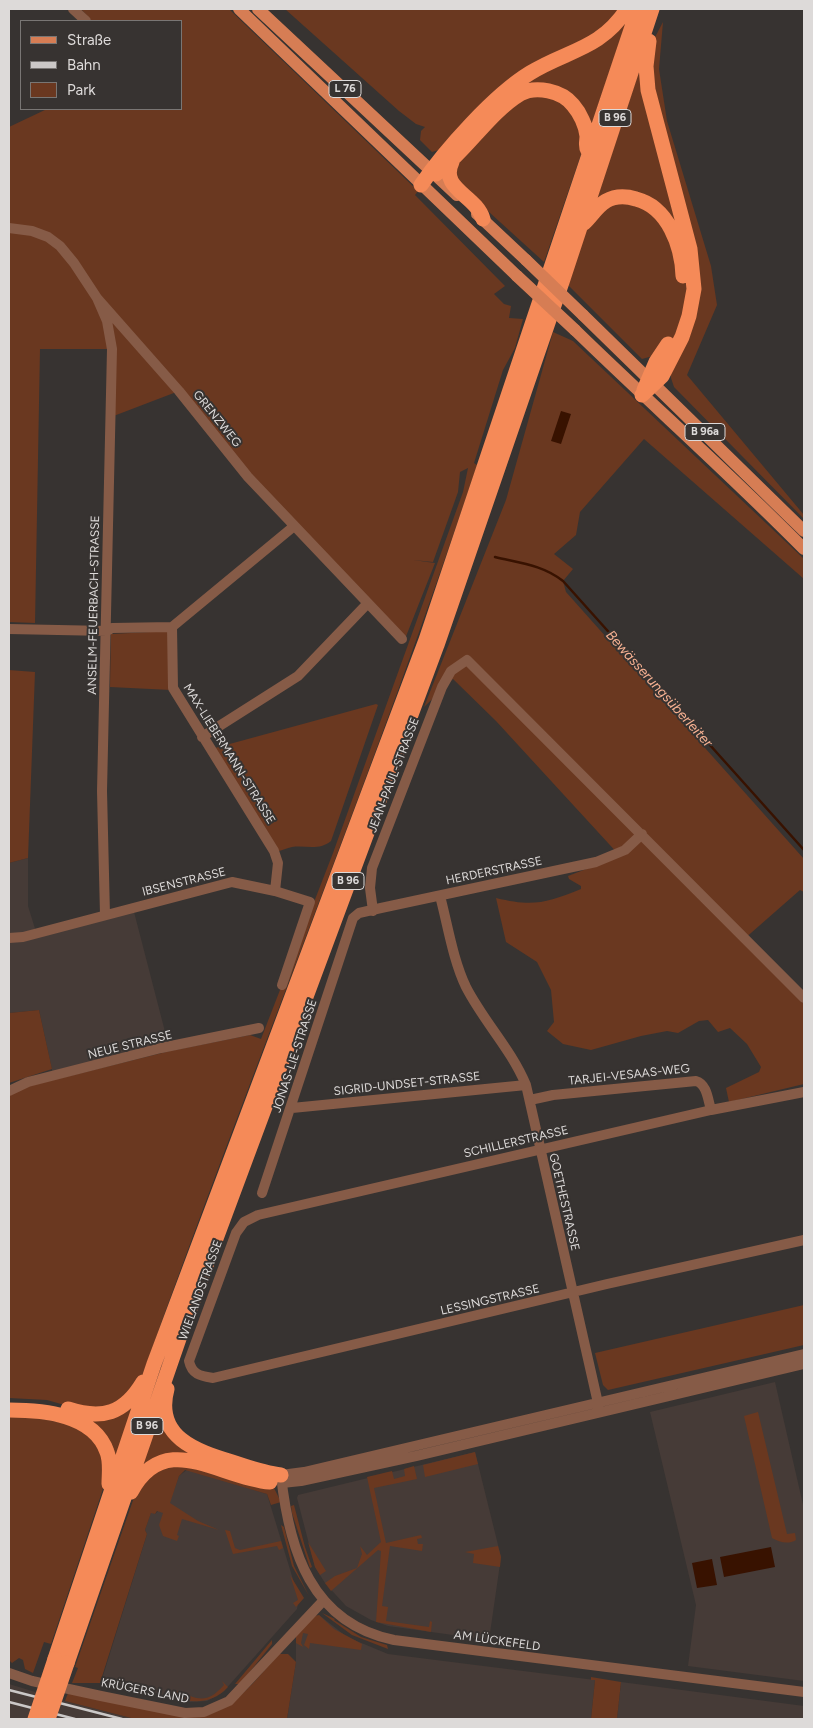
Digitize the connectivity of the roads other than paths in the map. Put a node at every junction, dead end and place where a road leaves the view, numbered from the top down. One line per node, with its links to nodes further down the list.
1 (73, 9): 7 (street)
2 (239, 9): 11 (main road, L 76)
3 (258, 9): 10 (main road, L 76)
4 (627, 9): 10 (highway)
5 (638, 9): 8 (highway, B 96)
6 (652, 9): 13 (highway, B 96); 16 (highway)
7 (85, 20)
8 (589, 154): 9 (highway); 51 (highway, B 96)
9 (452, 162): 10 (highway); 12 (highway)
10 (432, 173): 11 (highway); 12 (main road)
11 (421, 185): 17 (main road, B 96a, bridge)
12 (483, 219): 16 (main road, B 96a, bridge)
13 (579, 227): 16 (highway); 48 (highway, B 96)
14 (9, 228): 15 (street, GRENZWEG)
15 (97, 298): 18 (street, GRENZWEG); 24 (street, ANSELM-FEUERBACH-STRASSE)
16 (652, 382): 17 (highway); 19 (main road, B 96a)
17 (642, 395): 20 (main road, B 96a)
18 (293, 527): 21 (street, GRENZWEG); 22 (street)
19 (804, 531)
20 (804, 549)
21 (367, 604): 25 (street, GRENZWEG); 26 (street)
22 (172, 627): 24 (street); 26 (street, MAX-LIEBERMANN-STRASSE)
23 (9, 629): 24 (street)
24 (107, 631): 31 (street, ANSELM-FEUERBACH-STRASSE)
25 (402, 639)
26 (202, 737): 28 (street, MAX-LIEBERMANN-STRASSE)
27 (642, 834): 29 (street, HERDERSTRASSE); 30 (street, JEAN-PAUL-STRASSE); 35 (street)
28 (275, 890): 31 (street, IBSENSTRASSE); 34 (street, IBSENSTRASSE)
29 (440, 896): 30 (street, HERDERSTRASSE); 37 (street, GOETHESTRASSE)
30 (373, 910): 32 (street, HERDERSTRASSE)
31 (105, 915): 33 (street, IBSENSTRASSE)
32 (350, 925): 41 (street, JONAS-LIE-STRASSE)
33 (9, 938)
34 (282, 985)
35 (804, 998)
36 (259, 1028): 38 (street, NEUE STRASSE)
37 (526, 1085): 40 (street, GOETHESTRASSE); 41 (street, SIGRID-UNDSET-STRASSE)
38 (9, 1091)
39 (804, 1092): 42 (street, SCHILLERSTRASSE)
40 (530, 1100): 42 (street, TARJEI-VESAAS-WEG); 43 (street, GOETHESTRASSE)
41 (292, 1108): 44 (street, JONAS-LIE-STRASSE)
42 (711, 1110): 43 (street, SCHILLERSTRASSE)
43 (540, 1149): 45 (street, SCHILLERSTRASSE); 47 (street, GOETHESTRASSE)
44 (262, 1193)
45 (239, 1228): 50 (street, WIELANDSTRASSE)
46 (804, 1240): 47 (street, LESSINGSTRASSE)
47 (572, 1294): 50 (street, LESSINGSTRASSE); 54 (street, GOETHESTRASSE)
48 (182, 1330): 56 (highway); 57 (highway, B 96)
49 (804, 1354): 54 (street)
50 (189, 1361)
51 (154, 1364): 53 (highway); 58 (highway, B 96)
52 (804, 1364): 54 (street)
53 (9, 1401)
54 (599, 1408): 56 (street)
55 (9, 1410): 58 (highway)
56 (282, 1479): 57 (highway); 59 (street, AM LÜCKEFELD)
57 (115, 1522): 60 (highway, B 96)
58 (98, 1530): 60 (highway, B 96)
59 (323, 1601): 61 (street, KRÜGERS LAND); 62 (street, AM LÜCKEFELD)
60 (61, 1661): 63 (highway, B 96, bridge); 64 (highway, B 96, bridge)
61 (9, 1672)
62 (804, 1692)
63 (35, 1719)
64 (48, 1719)

